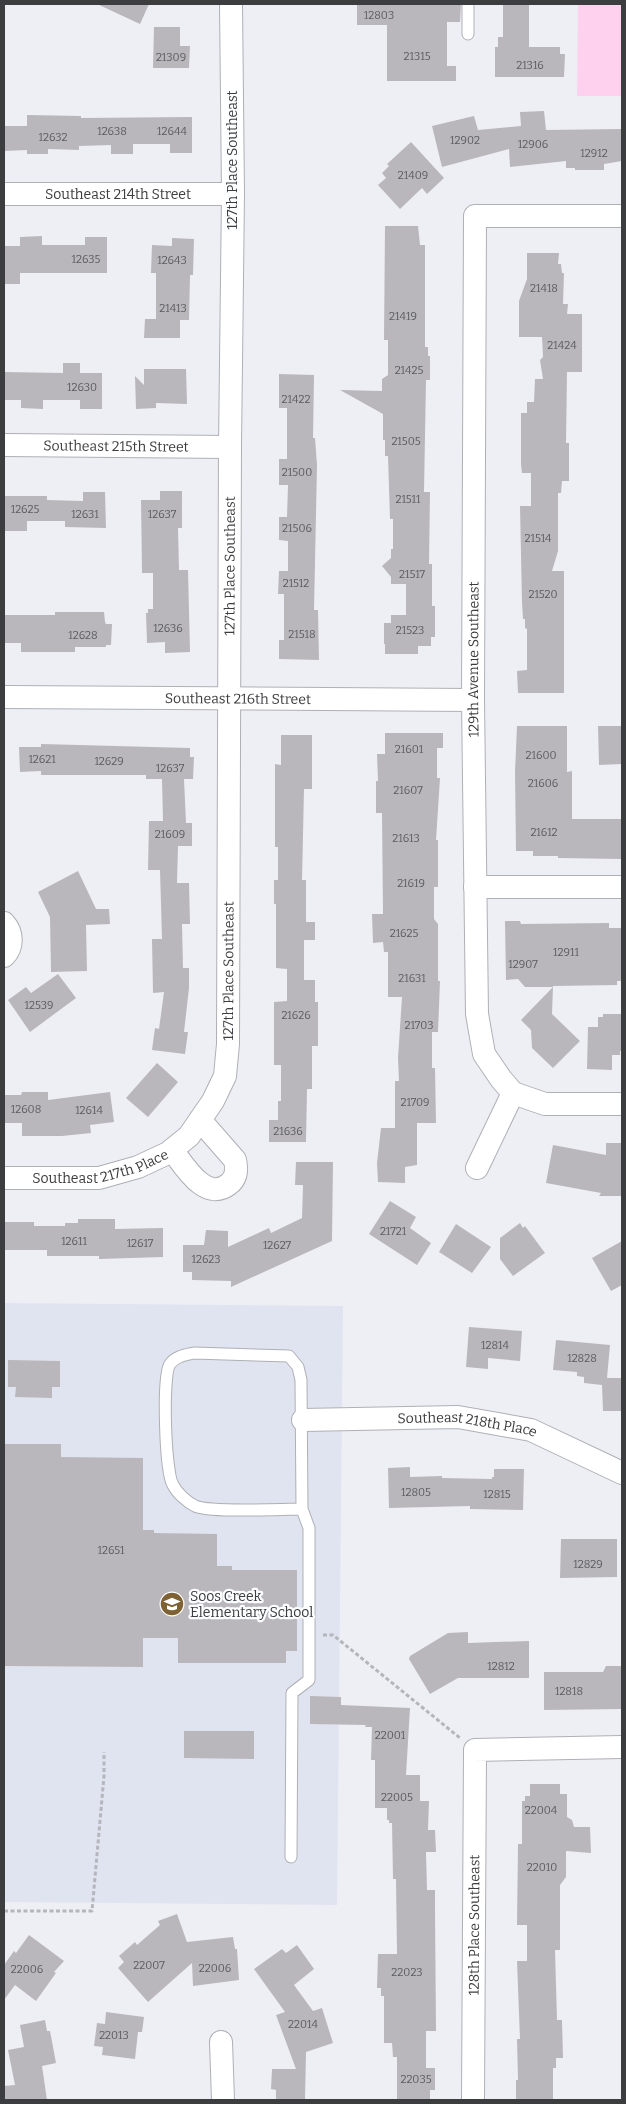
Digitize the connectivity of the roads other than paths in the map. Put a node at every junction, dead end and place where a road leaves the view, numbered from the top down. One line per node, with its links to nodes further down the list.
1 (231, 4): 5 (street, 127th Place Southeast)
2 (468, 4): 3 (lane)
3 (468, 34)
4 (4, 194): 5 (street, Southeast 214th Street)
5 (233, 194): 8 (street, 127th Place Southeast)
6 (622, 216): 11 (street, 129th Avenue Southeast)
7 (4, 446): 8 (street, Southeast 215th Street)
8 (230, 448): 10 (street, 127th Place Southeast)
9 (4, 697): 10 (street, Southeast 216th Street)
10 (230, 698): 11 (street, Southeast 216th Street); 18 (street, 127th Place Southeast)
11 (473, 700): 12 (street, 129th Avenue Southeast)
12 (475, 887): 13 (street); 16 (street, 129th Avenue Southeast)
13 (622, 887)
14 (4, 923): 15 (street)
15 (4, 956)
16 (513, 1093): 17 (street); 20 (street)
17 (622, 1104)
18 (195, 1128): 19 (street, Southeast 217th Place); 19 (street)
19 (172, 1150): 21 (street, Southeast 217th Place)
20 (477, 1168)
21 (4, 1178)
22 (303, 1420): 23 (street, Southeast 218th Place); 24 (lane); 24 (lane)
23 (622, 1473)
24 (302, 1508): 26 (lane)
25 (622, 1747): 29 (street, 128th Place Southeast)
26 (291, 1857)
27 (221, 2042): 28 (street)
28 (222, 2100)
29 (473, 2100)

